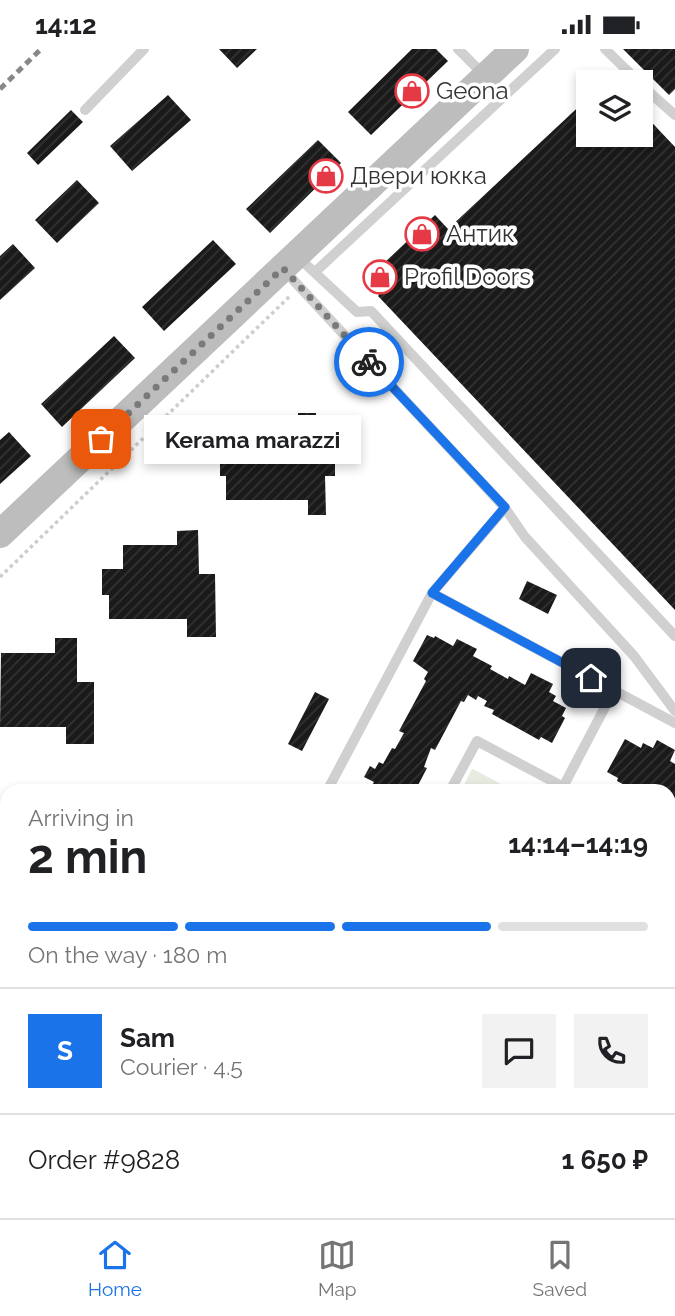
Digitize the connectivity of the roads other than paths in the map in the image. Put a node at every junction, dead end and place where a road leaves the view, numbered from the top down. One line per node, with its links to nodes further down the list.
1 (144, 49): 9 (lane)
2 (458, 49): 7 (lane)
3 (515, 49): 7 (street)
4 (555, 49): 11 (lane)
5 (605, 49): 6 (lane)
6 (627, 70)
7 (487, 78): 11 (street)
8 (653, 95): 10 (lane)
9 (85, 110)
10 (675, 115)
11 (299, 271): 12 (lane); 13 (street); 15 (lane)
12 (505, 507): 14 (lane); 17 (lane)
13 (0, 534)
14 (432, 593): 16 (lane); 19 (lane)
15 (675, 636)
16 (614, 690): 18 (lane); 22 (lane)
17 (675, 711)
18 (675, 723)
19 (331, 784)
20 (454, 784): 21 (lane)
21 (558, 784)
22 (569, 784)

